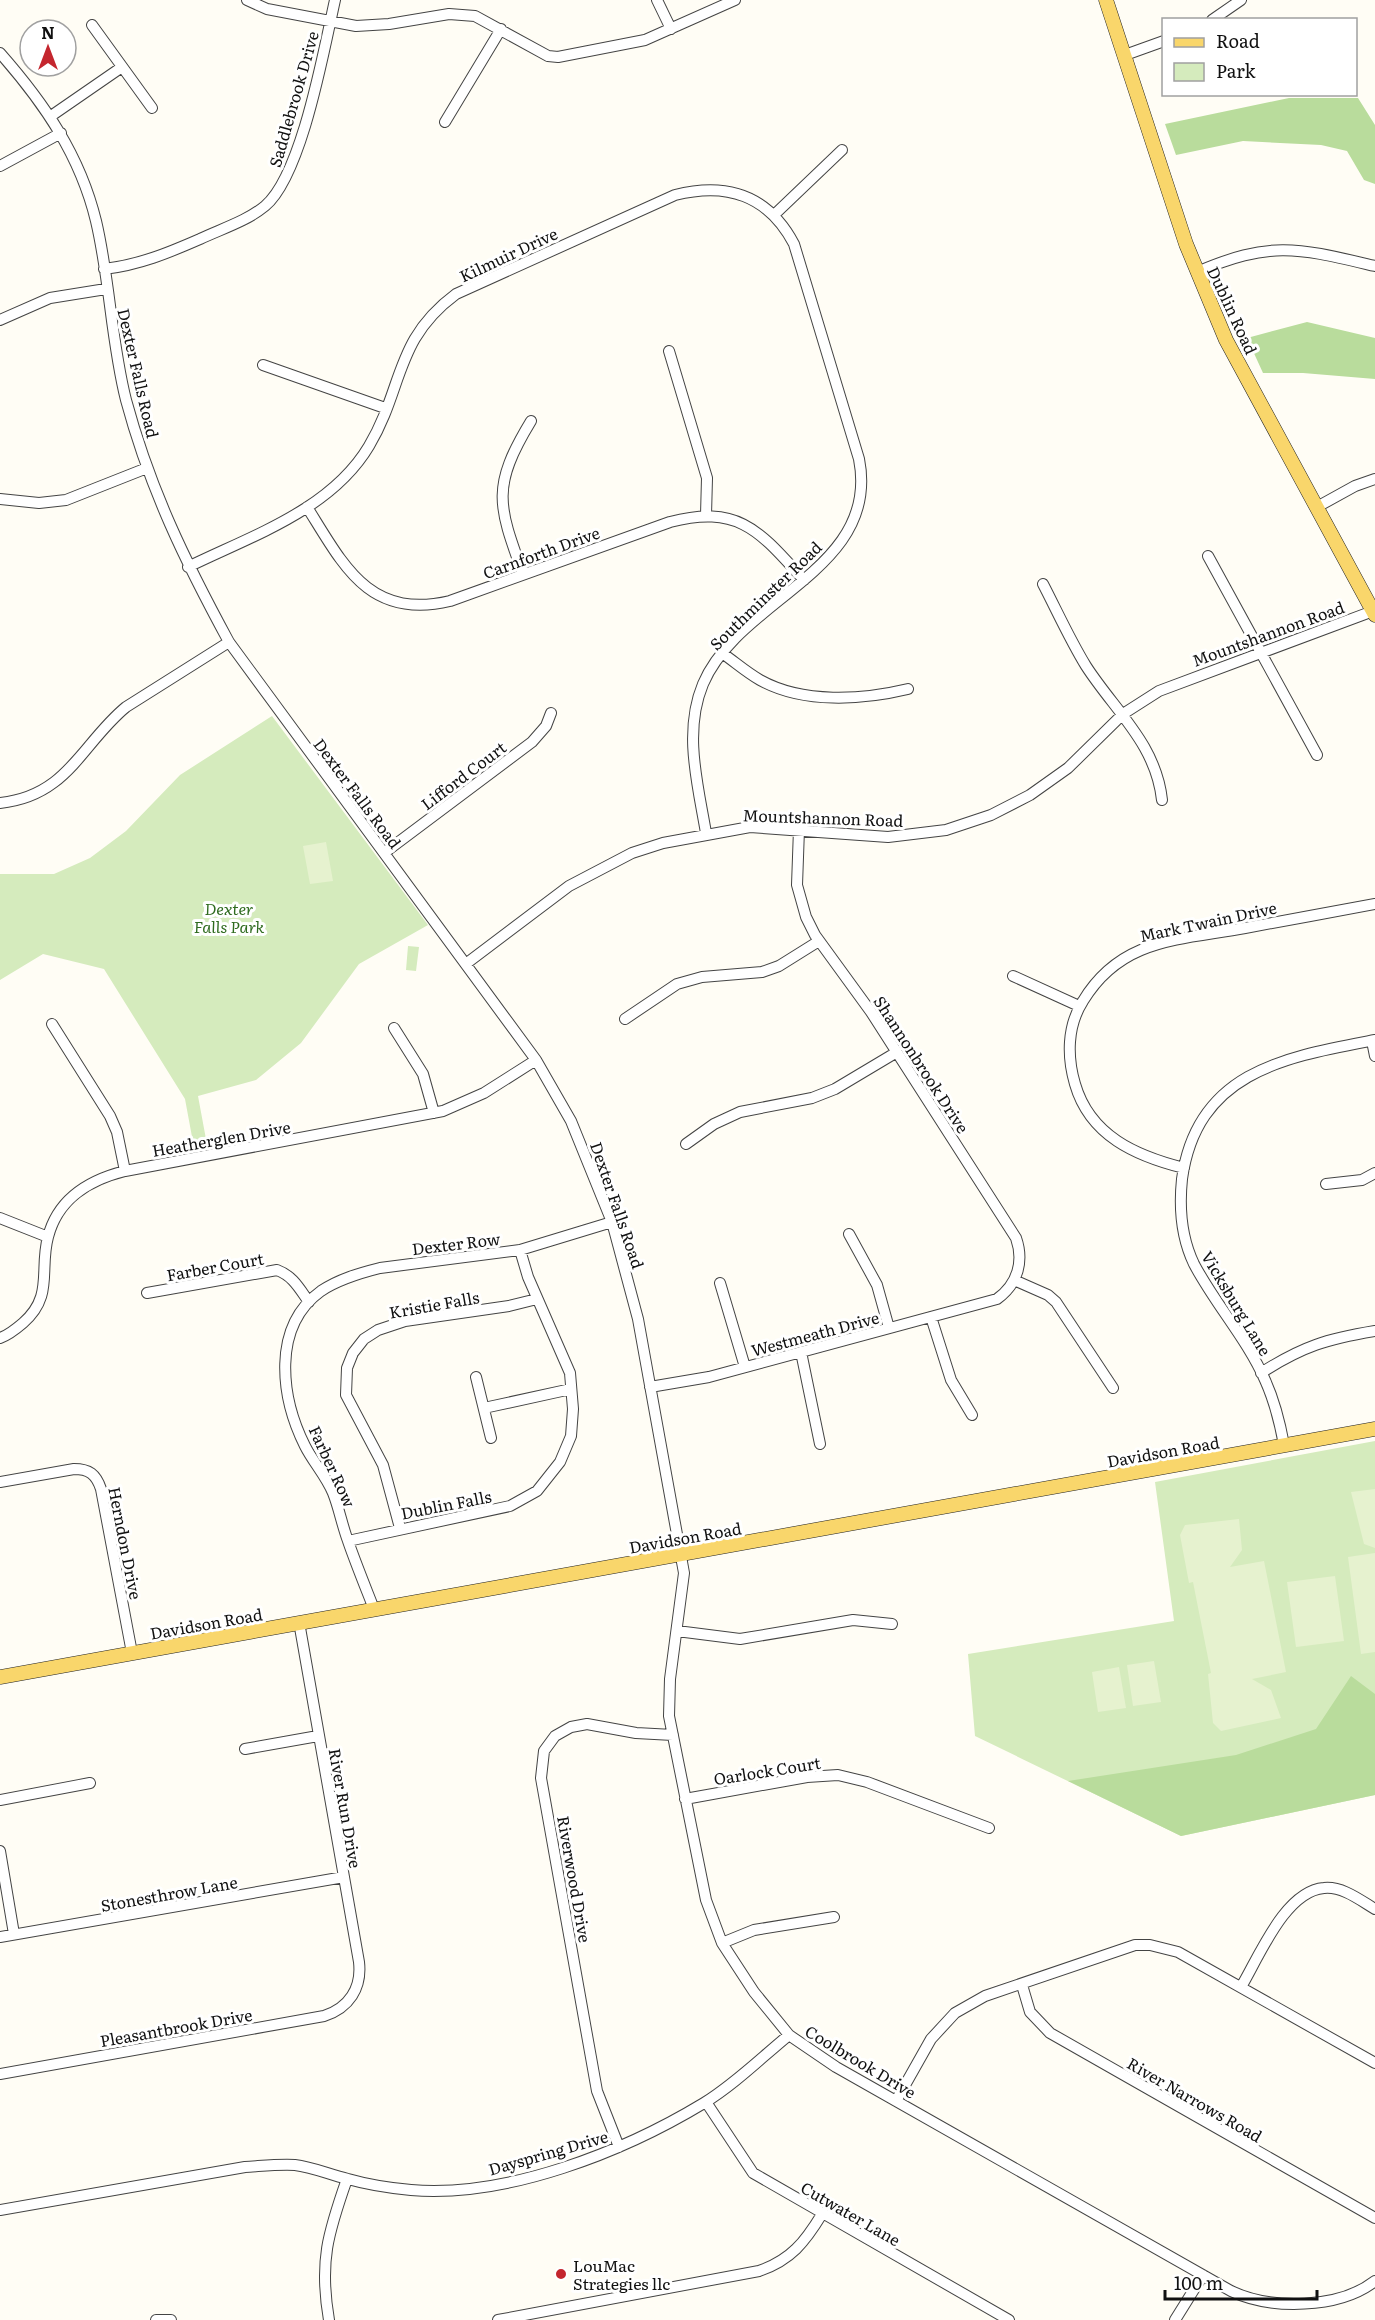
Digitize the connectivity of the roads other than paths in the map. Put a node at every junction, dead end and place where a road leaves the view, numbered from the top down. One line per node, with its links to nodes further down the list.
1 (247, 0): 8 (street)
2 (334, 0): 8 (street, Saddlebrook Drive)
3 (657, 0): 11 (street)
4 (735, 0): 11 (street)
5 (1106, 0): 14 (main road, Dublin Road)
6 (1241, 0): 7 (street)
7 (1215, 18)
8 (330, 22): 10 (street); 24 (street, Saddlebrook Drive)
9 (92, 25): 15 (street)
10 (501, 29): 11 (street); 18 (street)
11 (671, 29)
12 (1162, 42): 14 (street)
13 (0, 53): 17 (street, Dexter Falls Road)
14 (1125, 55): 25 (main road, Dublin Road)
15 (122, 68): 16 (street); 17 (street)
16 (152, 108)
17 (51, 116): 19 (street, Dexter Falls Road)
18 (445, 122)
19 (61, 133): 21 (street); 24 (street, Dexter Falls Road)
20 (842, 150): 22 (street)
21 (0, 166)
22 (774, 215): 30 (street, Kilmuir Drive); 41 (street, Southminster Road)
23 (1375, 266): 25 (street)
24 (104, 269): 26 (street, Dexter Falls Road)
25 (1197, 272): 36 (main road, Dublin Road)
26 (106, 289): 27 (street); 32 (street, Dexter Falls Road)
27 (0, 320)
28 (669, 351): 37 (street)
29 (263, 365): 30 (street)
30 (385, 408): 35 (street, Kilmuir Drive)
31 (531, 421): 40 (street)
32 (147, 468): 34 (street); 39 (street, Dexter Falls Road)
33 (1375, 479): 36 (street)
34 (0, 499)
35 (307, 507): 39 (street, Kilmuir Drive); 40 (street, Carnforth Drive)
36 (1317, 507): 43 (main road, Dublin Road)
37 (706, 515): 40 (street, Carnforth Drive); 41 (street, Carnforth Drive)
38 (1208, 556): 46 (street)
39 (188, 567): 44 (street, Dexter Falls Road)
40 (523, 574)
41 (804, 580): 45 (street, Southminster Road)
42 (1043, 584): 49 (street)
43 (1374, 613): 46 (street, Mountshannon Road)
44 (229, 642): 52 (street); 55 (street, Dexter Falls Road)
45 (722, 653): 47 (street); 54 (street, Southminster Road)
46 (1260, 654): 49 (street, Mountshannon Road); 50 (street)
47 (908, 689)
48 (551, 713): 55 (street, Lifford Court)
49 (1123, 714): 51 (street); 53 (street, Mountshannon Road)
50 (1317, 755)
51 (1162, 800)
52 (0, 803)
53 (800, 829): 54 (street, Mountshannon Road); 57 (street, Shannonbrook Drive)
54 (706, 833): 58 (street, Mountshannon Road)
55 (384, 853): 58 (street, Dexter Falls Road)
56 (1375, 904): 60 (street, Mark Twain Drive)
57 (819, 941): 61 (street); 65 (street, Shannonbrook Drive)
58 (467, 963): 67 (street, Dexter Falls Road)
59 (1013, 976): 60 (street)
60 (1079, 1006): 70 (street, Mark Twain Drive)
61 (625, 1019)
62 (52, 1024): 71 (street)
63 (394, 1028): 68 (street)
64 (1374, 1041): 66 (street); 70 (street, Vicksburg Lane)
65 (897, 1052): 69 (street); 79 (street, Shannonbrook Drive)
66 (1375, 1056)
67 (536, 1060): 68 (street, Heatherglen Drive); 75 (street, Dexter Falls Road)
68 (434, 1113): 71 (street, Heatherglen Drive)
69 (686, 1144)
70 (1184, 1168): 90 (street, Vicksburg Lane)
71 (125, 1170): 77 (street, Heatherglen Drive)
72 (1375, 1173): 73 (street)
73 (1326, 1184)
74 (0, 1218): 77 (street)
75 (612, 1222): 78 (street, Dexter Row); 92 (street, Dexter Falls Road)
76 (849, 1234): 85 (street)
77 (48, 1237): 87 (street, Heatherglen Drive)
78 (520, 1250): 82 (street, Dublin Falls); 83 (street, Dexter Row)
79 (1014, 1280): 84 (street, Westmeath Drive); 93 (street)
80 (720, 1283): 89 (street)
81 (147, 1293): 83 (street, Farber Court)
82 (537, 1299): 94 (street, Dublin Falls); 102 (street, Kristie Falls)
83 (309, 1302): 103 (street, Farber Row)
84 (931, 1317): 85 (street, Westmeath Drive); 96 (street)
85 (889, 1328): 88 (street, Westmeath Drive)
86 (1375, 1330): 90 (street)
87 (0, 1338)
88 (801, 1352): 89 (street, Westmeath Drive); 99 (street)
89 (745, 1367): 92 (street, Westmeath Drive)
90 (1261, 1373): 100 (street, Vicksburg Lane)
91 (476, 1377): 95 (street)
92 (650, 1387): 104 (street, Dexter Falls Road)
93 (1113, 1388)
94 (572, 1389): 95 (street); 102 (street, Dublin Falls)
95 (484, 1408): 98 (street)
96 (972, 1415)
97 (1375, 1429): 100 (main road, Davidson Road)
98 (491, 1438)
99 (820, 1444)
100 (1284, 1445): 104 (main road, Davidson Road)
101 (0, 1482): 109 (street, Herndon Drive)
102 (400, 1528): 103 (street, Dublin Falls)
103 (348, 1541): 105 (street, Farber Row)
104 (680, 1555): 105 (main road, Davidson Road); 108 (street, Coolbrook Drive)
105 (374, 1609): 106 (main road, Davidson Road)
106 (299, 1622): 109 (main road, Davidson Road); 112 (street, River Run Drive)
107 (892, 1624): 108 (street)
108 (677, 1631): 111 (street, Coolbrook Drive)
109 (132, 1653): 110 (main road, Davidson Road)
110 (0, 1677)
111 (673, 1735): 115 (street, Coolbrook Drive); 133 (street, Riverwood Drive)
112 (318, 1736): 113 (street); 119 (street, River Run Drive)
113 (245, 1749)
114 (90, 1783): 116 (street)
115 (685, 1799): 117 (street, Oarlock Court); 124 (street, Coolbrook Drive)
116 (0, 1800)
117 (989, 1828)
118 (0, 1851): 122 (street)
119 (344, 1877): 122 (street, Stonesthrow Lane); 127 (street, River Run Drive)
120 (1375, 1908): 126 (street)
121 (834, 1917): 124 (street)
122 (14, 1934): 123 (street, Stonesthrow Lane)
123 (0, 1936)
124 (722, 1943): 128 (street, Coolbrook Drive)
125 (1022, 1985): 126 (street); 131 (street); 137 (street, River Narrows Road)
126 (1241, 1987): 129 (street)
127 (352, 1998): 130 (street, Pleasantbrook Drive)
128 (789, 2035): 131 (street, Coolbrook Drive); 132 (street, Dayspring Drive)
129 (1375, 2063)
130 (0, 2074)
131 (896, 2101): 138 (street, Coolbrook Drive)
132 (706, 2102): 133 (street, Dayspring Drive); 136 (street, Cutwater Lane)
133 (619, 2147): 134 (street, Dayspring Drive)
134 (347, 2179): 135 (street, Dayspring Drive); 143 (street)
135 (0, 2211)
136 (822, 2214): 140 (street, Cutwater Lane); 144 (street)
137 (1375, 2218)
138 (1203, 2276): 139 (street, Coolbrook Drive); 145 (street)
139 (1375, 2281)
140 (1004, 2319)
141 (156, 2320): 142 (street)
142 (171, 2320)
143 (329, 2320)
144 (498, 2320)
145 (1175, 2320)

